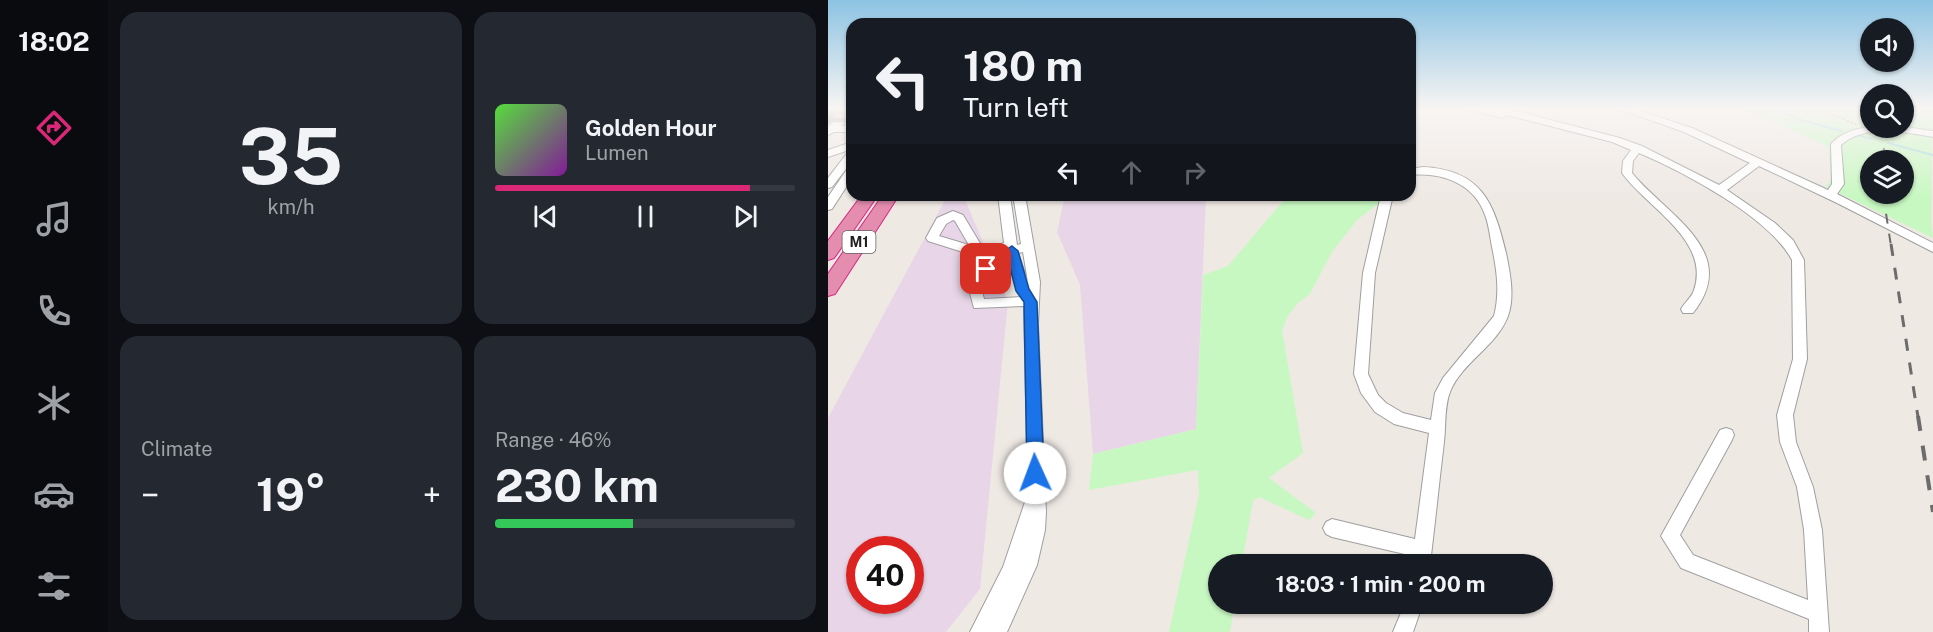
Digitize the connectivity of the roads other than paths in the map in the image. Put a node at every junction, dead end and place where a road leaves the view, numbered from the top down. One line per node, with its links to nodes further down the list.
1 (1610, 138): 4 (street)
2 (1707, 138): 7 (street)
3 (1842, 138): 15 (street)
4 (1638, 148): 14 (street); 28 (street)
5 (828, 155): 6 (street)
6 (846, 161)
7 (1758, 162): 14 (street); 15 (street)
8 (846, 163): 9 (street)
9 (828, 165)
10 (846, 165): 13 (street)
11 (846, 170): 21 (street)
12 (1416, 171): 29 (street)
13 (829, 179)
14 (1720, 190): 35 (street)
15 (1830, 195): 24 (street)
16 (866, 201): 25 (highway, M1)
17 (887, 201): 26 (highway, M1)
18 (1004, 201): 23 (street)
19 (1020, 201): 22 (street)
20 (1385, 201): 29 (street)
21 (828, 206)
22 (1028, 246): 23 (street); 27 (street)
23 (1012, 248): 23 (street); 27 (street); 27 (street)
24 (1933, 248)
25 (828, 254)
26 (828, 290)
27 (1031, 302): 34 (street)
28 (1688, 309)
29 (1438, 428): 33 (street)
30 (1726, 435): 35 (street)
31 (1332, 528): 32 (street)
32 (1413, 554)
33 (1422, 554)
34 (1023, 557): 37 (street); 38 (street)
35 (1818, 613): 40 (street)
36 (1409, 614): 39 (street)
37 (980, 632)
38 (997, 632)
39 (1403, 632)
40 (1819, 632)

